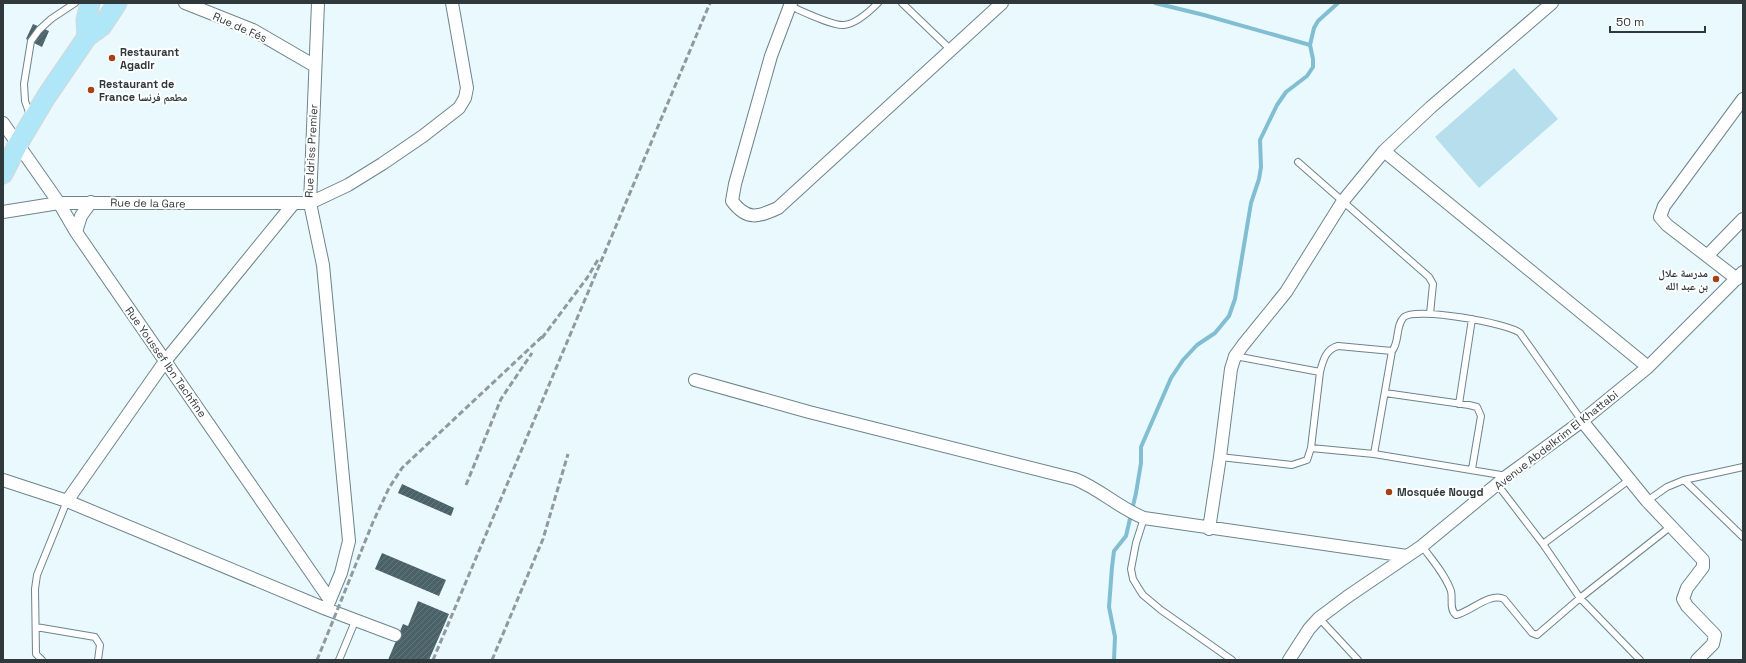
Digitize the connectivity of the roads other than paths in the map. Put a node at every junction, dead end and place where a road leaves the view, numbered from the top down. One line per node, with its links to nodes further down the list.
1 (75, 3): 17 (lane)
2 (90, 3): 13 (main road)
3 (117, 3): 13 (main road)
4 (185, 3): 15 (street, Rue de Fés)
5 (318, 3): 15 (street, Rue Idriss Premier)
6 (452, 3): 26 (street)
7 (878, 3): 12 (lane)
8 (902, 3): 14 (lane)
9 (1002, 3): 14 (street)
10 (1552, 3): 20 (street)
11 (791, 5): 12 (lane); 14 (street)
12 (874, 6)
13 (87, 37): 17 (main road)
14 (951, 50)
15 (314, 66): 26 (street, Rue Idriss Premier)
16 (1743, 98): 31 (street)
17 (32, 120): 19 (main road)
18 (3, 123): 19 (street, Rue Youssef Ibn Tachfine)
19 (18, 144): 22 (main road); 24 (street, Rue Youssef Ibn Tachfine)
20 (1384, 151): 23 (street); 38 (street)
21 (1298, 162): 23 (lane)
22 (3, 174)
23 (1343, 201): 33 (lane); 36 (street)
24 (59, 202): 25 (street, Rue de la Gare); 28 (street, Rue de la Gare); 30 (street, Rue Youssef Ibn Tachfine)
25 (91, 202): 27 (street, Rue de la Gare); 30 (street)
26 (310, 203): 27 (street, Rue Idriss Premier); 64 (street)
27 (294, 204): 37 (street, Rue Idriss Premier)
28 (3, 212)
29 (1743, 219): 31 (street)
30 (76, 232): 37 (street, Rue Youssef Ibn Tachfine)
31 (1707, 256): 32 (street)
32 (1740, 275): 38 (street, Avenue Abdelkrim El Khattabi)
33 (1430, 314): 34 (lane); 35 (lane)
34 (1472, 319): 42 (lane); 43 (lane)
35 (1392, 351): 39 (lane); 41 (lane)
36 (1235, 356): 39 (lane); 46 (street)
37 (166, 360): 54 (street, Rue Idriss Premier); 64 (street, Rue Youssef Ibn Tachfine)
38 (1648, 367): 43 (street, Avenue Abdelkrim El Khattabi)
39 (1320, 372): 44 (lane)
40 (695, 380): 56 (street)
41 (1385, 393): 42 (lane); 45 (lane)
42 (1459, 404): 48 (lane)
43 (1582, 421): 49 (street, Avenue Abdelkrim El Khattabi); 51 (street)
44 (1312, 448): 45 (lane); 46 (lane)
45 (1374, 454): 48 (lane)
46 (1220, 457): 58 (street)
47 (1743, 467): 52 (lane)
48 (1472, 469): 49 (lane)
49 (1507, 476): 53 (street, Avenue Abdelkrim El Khattabi)
50 (3, 480): 54 (street)
51 (1629, 480): 55 (street); 60 (lane)
52 (1684, 480): 55 (lane); 59 (lane)
53 (1498, 484): 60 (lane); 61 (street, Avenue Abdelkrim El Khattabi)
54 (67, 501): 64 (street); 67 (lane)
55 (1647, 501): 57 (street)
56 (1144, 518): 58 (street); 72 (lane)
57 (1670, 527): 63 (lane); 76 (street)
58 (1209, 528): 62 (street)
59 (1743, 537)
60 (1543, 544): 63 (lane)
61 (1422, 546): 62 (street, Avenue Abdelkrim El Khattabi); 63 (lane)
62 (1408, 556): 65 (street, Avenue Abdelkrim El Khattabi)
63 (1580, 598): 75 (lane)
64 (328, 604): 66 (street)
65 (1319, 618): 73 (street, Avenue Abdelkrim El Khattabi); 74 (lane)
66 (356, 620): 68 (street); 71 (lane)
67 (36, 627): 69 (lane); 70 (lane)
68 (396, 635)
69 (42, 660)
70 (98, 660)
71 (339, 660)
72 (1232, 660)
73 (1289, 660)
74 (1358, 660)
75 (1640, 660)
76 (1697, 660)

